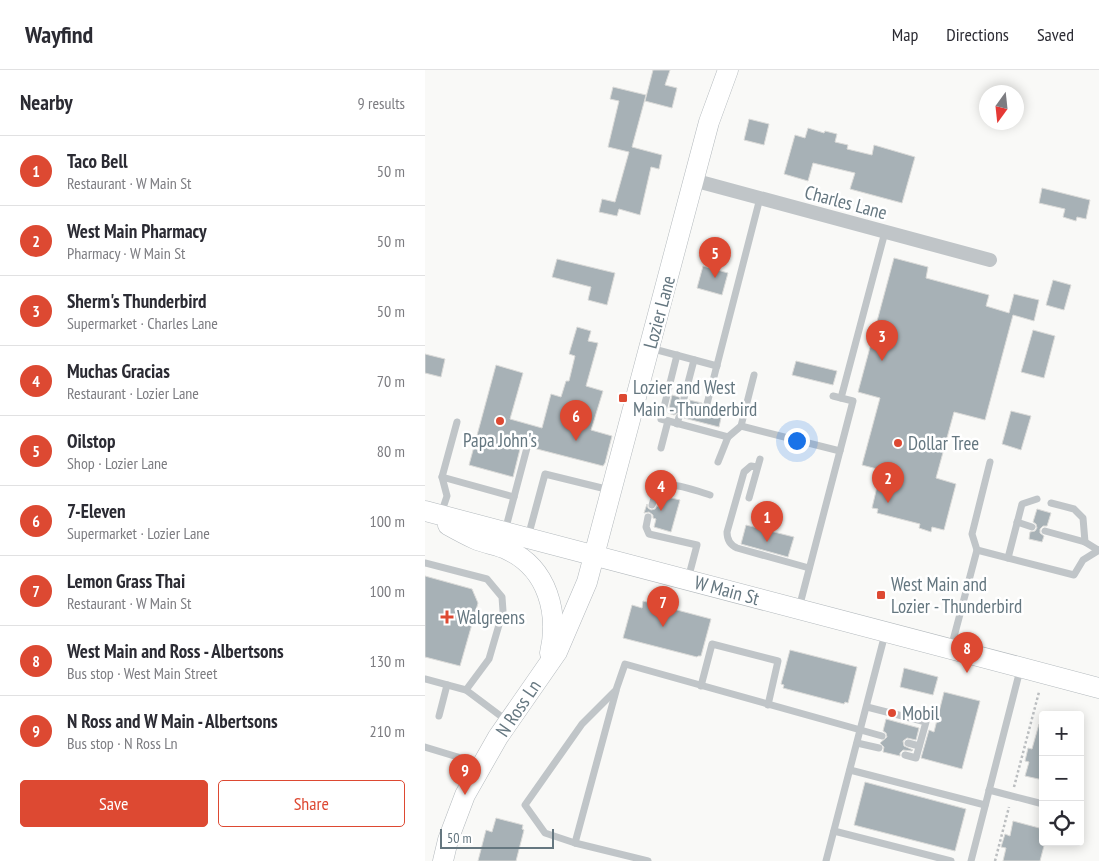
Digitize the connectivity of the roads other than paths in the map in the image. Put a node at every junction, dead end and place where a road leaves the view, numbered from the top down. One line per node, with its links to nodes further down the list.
1 (728, 70): 2 (main road, Lozier Lane)
2 (693, 180): 3 (street, Charles Lane); 6 (main road, Lozier Lane)
3 (760, 198): 4 (street, Charles Lane); 9 (lane)
4 (885, 232): 5 (street, Charles Lane); 19 (lane)
5 (990, 260)
6 (649, 348): 7 (lane); 25 (main road, Lozier Lane)
7 (677, 355): 8 (lane); 14 (lane)
8 (694, 360): 9 (lane); 11 (lane)
9 (717, 366): 12 (lane)
10 (754, 375): 15 (lane)
11 (684, 398)
12 (707, 404)
13 (457, 422): 24 (lane)
14 (668, 422): 16 (lane); 18 (lane)
15 (741, 426): 16 (lane); 19 (lane)
16 (728, 437): 21 (lane)
17 (528, 444): 27 (lane)
18 (661, 448)
19 (840, 451): 45 (lane)
20 (760, 459): 23 (lane)
21 (718, 462)
22 (990, 462): 40 (lane)
23 (757, 467): 28 (lane); 45 (lane)
24 (441, 477): 27 (lane); 32 (lane)
25 (612, 490): 38 (lane); 42 (main road, Lozier Lane)
26 (710, 494): 31 (lane)
27 (514, 497): 37 (lane)
28 (749, 498)
29 (1037, 500): 34 (lane)
30 (1051, 503): 39 (lane)
31 (652, 505)
32 (430, 513): 37 (main road, W Main St); 51 (main road)
33 (649, 517): 46 (lane)
34 (1017, 522): 35 (lane); 43 (lane)
35 (1032, 527)
36 (1045, 531): 39 (lane)
37 (505, 532): 38 (main road, W Main St)
38 (528, 538): 42 (main road, W Main St)
39 (1085, 542): 41 (lane)
40 (977, 550): 43 (lane); 49 (lane)
41 (1098, 550): 43 (lane)
42 (595, 555): 46 (main road, W Main St); 51 (main road, N Ross Ln)
43 (1008, 558)
44 (425, 563): 56 (lane)
45 (809, 568): 47 (lane)
46 (688, 579): 47 (main road, W Main St)
47 (799, 608): 48 (main road, W Main St)
48 (886, 631): 49 (main road, W Main St); 59 (lane)
49 (951, 648): 50 (main road, W Main St)
50 (1021, 667): 55 (main road, W Main St); 72 (lane)
51 (544, 671): 61 (main road, N Ross Ln)
52 (425, 679): 53 (lane)
53 (447, 685): 56 (lane); 60 (lane)
54 (701, 686): 57 (lane); 58 (lane); 58 (lane)
55 (1099, 688)
56 (466, 690): 61 (lane)
57 (616, 690): 76 (lane); 76 (lane)
58 (768, 704): 62 (lane)
59 (867, 707): 62 (lane); 66 (lane)
60 (439, 716)
61 (509, 722): 70 (main road, N Ross Ln)
62 (860, 731): 63 (lane); 64 (lane)
63 (882, 736)
64 (857, 743): 68 (lane); 71 (lane)
65 (908, 743): 66 (lane)
66 (919, 746): 69 (lane)
67 (425, 747): 70 (lane)
68 (879, 748)
69 (905, 755)
70 (482, 764): 77 (main road, N Ross Ln)
71 (850, 770): 74 (lane); 75 (lane)
72 (989, 790): 73 (lane); 74 (lane)
73 (1039, 803)
74 (985, 805): 81 (lane)
75 (834, 831): 79 (lane); 80 (lane)
76 (575, 842): 78 (lane)
77 (443, 861)
78 (648, 861)
79 (826, 861)
80 (951, 861)
81 (971, 861)

